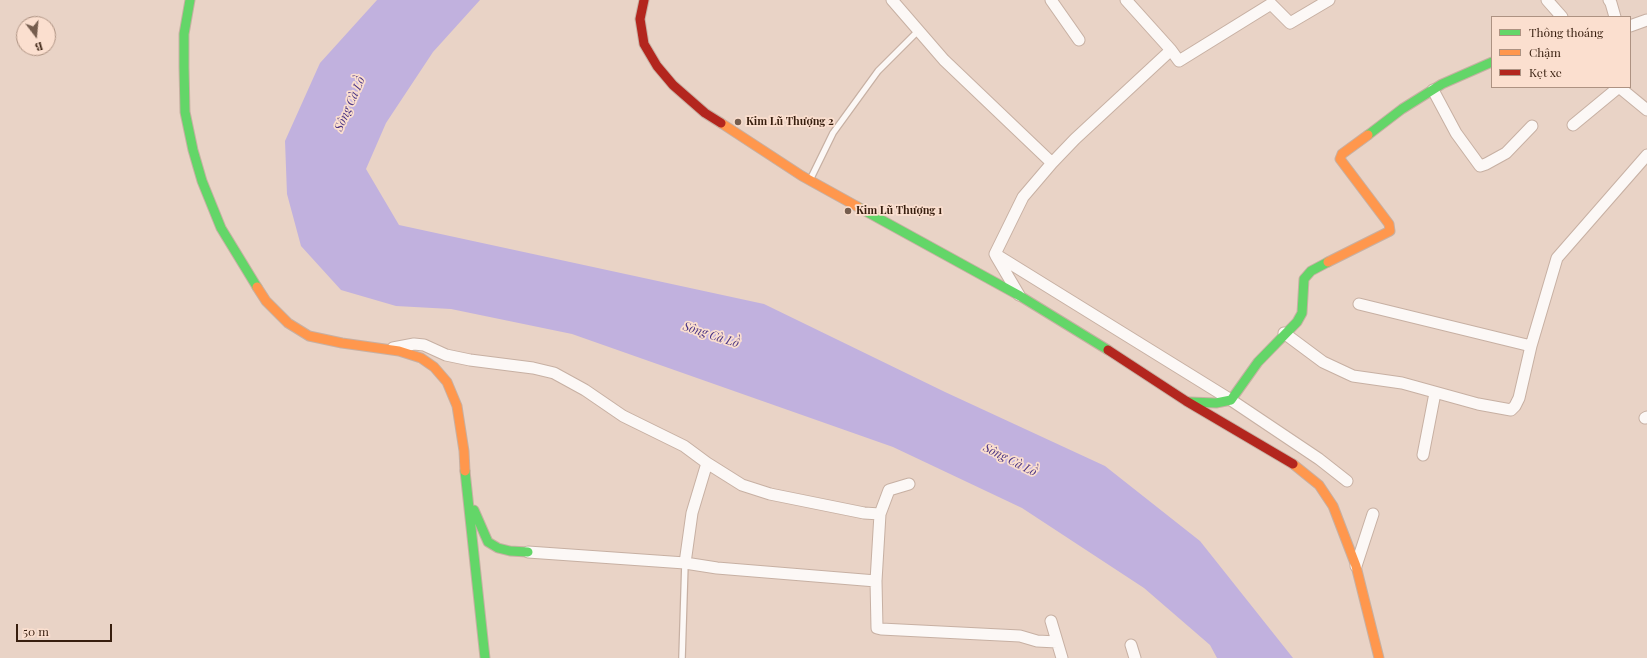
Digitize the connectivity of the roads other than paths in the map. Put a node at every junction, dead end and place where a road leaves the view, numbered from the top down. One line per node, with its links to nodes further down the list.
1 (190, 0): 31 (street)
2 (644, 0): 25 (street)
3 (892, 0): 13 (street)
4 (1051, 0): 14 (street)
5 (1126, 0): 15 (street)
6 (1328, 0): 15 (street)
7 (1547, 0): 9 (street)
8 (1609, 0): 10 (street)
9 (1561, 16)
10 (1614, 16)
11 (1646, 23): 12 (street)
12 (1631, 26)
13 (918, 31): 24 (street); 25 (lane)
14 (1079, 40)
15 (1171, 50): 24 (street)
16 (1491, 62): 19 (street)
17 (1618, 88): 21 (street)
18 (1620, 88): 20 (street)
19 (1433, 90): 22 (street); 29 (street)
20 (1647, 110)
21 (1573, 125)
22 (1532, 126)
23 (1647, 155): 30 (street)
24 (1052, 163): 26 (street)
25 (810, 180): 27 (street)
26 (995, 254): 27 (street); 33 (street)
27 (1020, 296): 34 (street)
28 (1359, 304): 30 (street)
29 (1284, 333): 32 (street); 33 (street)
30 (1531, 346): 32 (street)
31 (387, 349): 36 (street); 39 (street)
32 (1435, 392): 35 (street)
33 (1230, 400): 34 (street); 37 (street)
34 (1186, 401): 44 (street)
35 (1423, 455)
36 (707, 463): 40 (street); 43 (street)
37 (1347, 481)
38 (909, 484): 40 (street)
39 (466, 487): 42 (street); 49 (street)
40 (880, 514): 45 (street)
41 (1373, 514): 44 (street)
42 (528, 552): 43 (street)
43 (685, 563): 45 (street); 50 (lane)
44 (1356, 566): 53 (street)
45 (876, 580): 47 (street)
46 (1051, 621): 47 (street)
47 (1057, 642): 51 (street)
48 (1131, 645): 52 (street)
49 (485, 658)
50 (682, 658)
51 (1062, 658)
52 (1135, 658)
53 (1379, 658)

